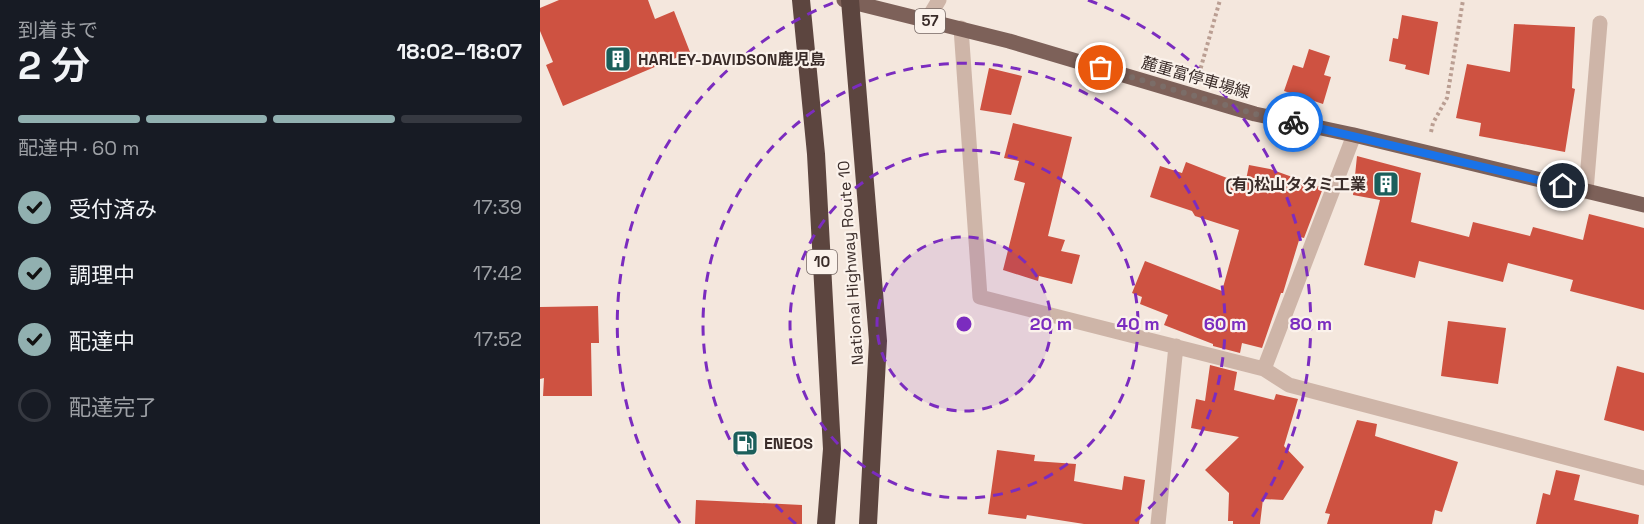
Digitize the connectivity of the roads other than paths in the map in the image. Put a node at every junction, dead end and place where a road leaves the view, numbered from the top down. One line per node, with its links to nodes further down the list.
1 (801, 0): 13 (highway, National Highway Route 10 / 10)
2 (848, 0): 4 (main road, 麓重富停車場線 / 57); 14 (highway, National Highway Route 10)
3 (939, 0): 4 (street)
4 (927, 20): 6 (main road, 麓重富停車場線 / 57)
5 (1600, 23): 8 (street)
6 (961, 28): 7 (main road, 麓重富停車場線 / 57); 10 (street)
7 (1354, 135): 8 (main road, 麓重富停車場線 / 57); 11 (street)
8 (1586, 191): 9 (main road, 麓重富停車場線 / 57)
9 (1644, 205)
10 (1176, 346): 11 (street); 15 (street)
11 (1264, 369): 12 (street)
12 (1644, 478)
13 (826, 524)
14 (868, 524)
15 (1158, 524)

